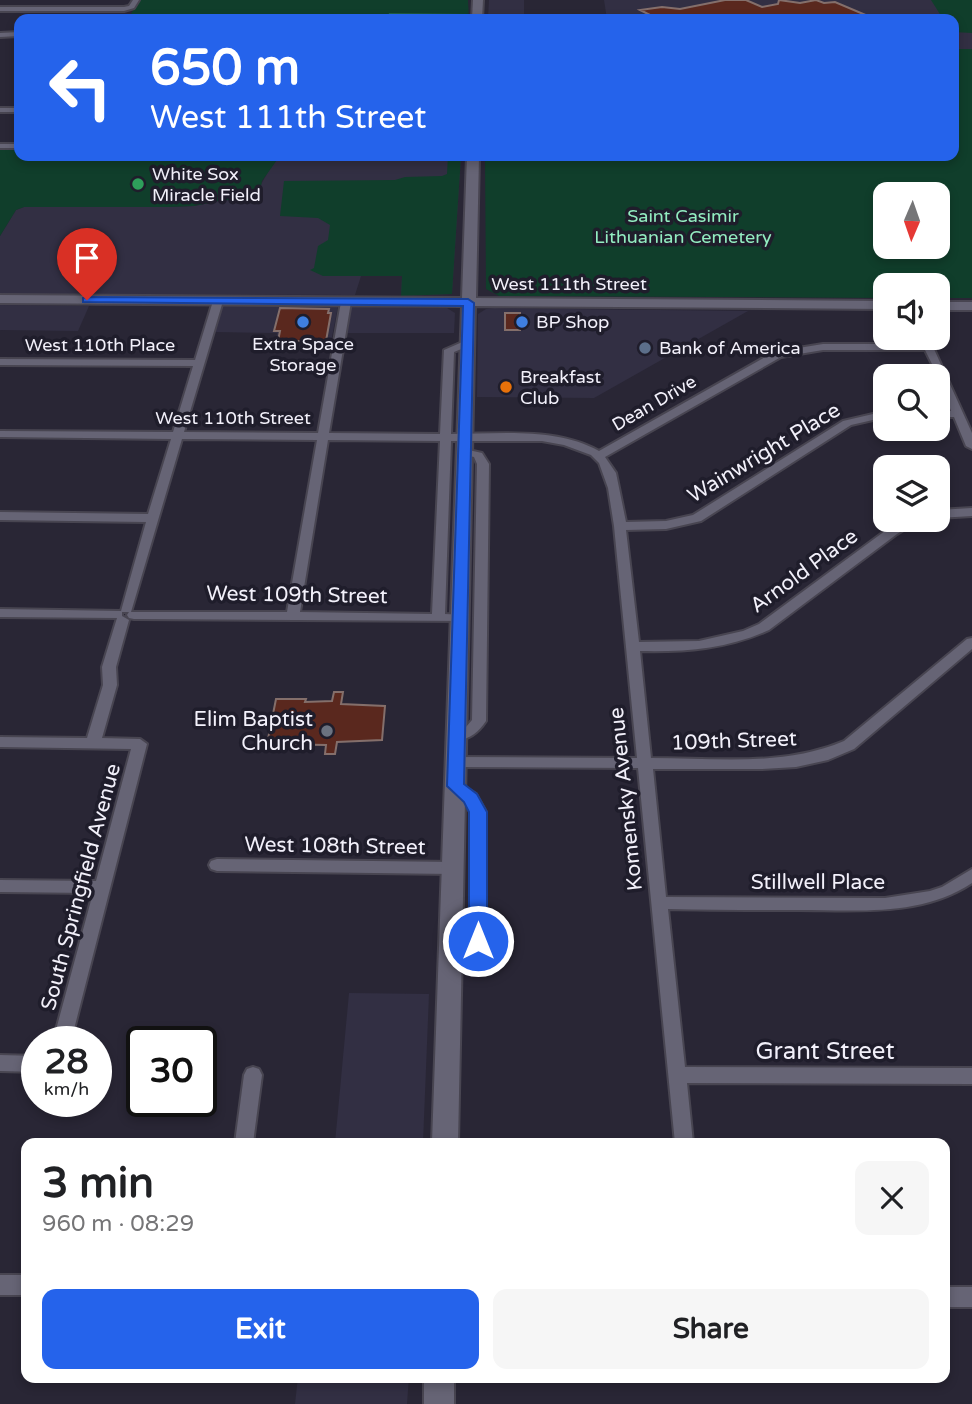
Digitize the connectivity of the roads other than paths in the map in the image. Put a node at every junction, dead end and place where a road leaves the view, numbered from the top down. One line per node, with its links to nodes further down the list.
1 (136, 0): 3 (street)
2 (0, 9): 3 (street)
3 (96, 9): 4 (street)
4 (93, 14)
5 (473, 161): 9 (main road)
6 (0, 299): 7 (main road, West 111th Street)
7 (218, 301): 8 (main road, West 111th Street); 17 (street, South Springfield Avenue)
8 (346, 302): 9 (main road, West 111th Street); 23 (street)
9 (468, 303): 10 (main road, West 111th Street); 13 (main road)
10 (873, 306)
11 (950, 306): 12 (main road)
12 (972, 306)
13 (467, 343): 24 (street); 25 (main road)
14 (873, 345): 27 (street, Dean Drive)
15 (930, 350): 19 (street)
16 (0, 362): 17 (street, West 110th Place)
17 (199, 363): 22 (street, South Springfield Avenue)
18 (950, 414): 19 (street)
19 (958, 414): 26 (street)
20 (873, 417): 32 (street, Wainwright Place)
21 (0, 434): 22 (street, West 110th Street)
22 (177, 435): 23 (street, West 110th Street); 31 (street, South Springfield Avenue)
23 (323, 436): 24 (street, West 110th Street); 36 (street)
24 (445, 437): 25 (street, West 110th Street); 37 (street)
25 (465, 445): 27 (street, West 110th Street); 38 (main road); 41 (street)
26 (972, 446)
27 (600, 455): 32 (street, Komensky Avenue)
28 (972, 512): 29 (street)
29 (950, 513)
30 (0, 516): 31 (street)
31 (152, 518): 35 (street, South Springfield Avenue)
32 (620, 526): 40 (street, Komensky Avenue)
33 (892, 532): 40 (street, Arnold Place)
34 (0, 613): 35 (street, West 109th Street)
35 (125, 614): 36 (street, West 109th Street); 43 (street, South Springfield Avenue)
36 (293, 616): 37 (street, West 109th Street)
37 (438, 617): 38 (street, West 109th Street)
38 (460, 618): 41 (main road)
39 (972, 642): 45 (street, 109th Street)
40 (631, 646): 45 (street, Komensky Avenue)
41 (457, 735): 44 (main road)
42 (0, 742): 43 (street)
43 (93, 743): 51 (street, South Springfield Avenue)
44 (456, 762): 45 (street, 109th Street); 46 (main road)
45 (643, 764): 52 (street, Komensky Avenue)
46 (455, 786): 48 (main road); 53 (street)
47 (217, 865): 48 (street, West 108th Street)
48 (453, 868): 53 (main road)
49 (972, 875): 52 (street, Stillwell Place)
50 (0, 886): 51 (street)
51 (103, 887): 54 (street, South Springfield Avenue)
52 (659, 903): 58 (street, Komensky Avenue)
53 (451, 959): 61 (main road)
54 (66, 1026)
55 (0, 1063): 56 (street)
56 (21, 1064)
57 (253, 1075): 60 (street)
58 (677, 1075): 59 (street, Grant Street); 62 (street, Komensky Avenue)
59 (972, 1076)
60 (245, 1138)
61 (445, 1138)
62 (683, 1138)
63 (0, 1285): 64 (street)
64 (21, 1285)
65 (950, 1297): 66 (street)
66 (972, 1297)
67 (439, 1383): 68 (main road)
68 (439, 1404)

